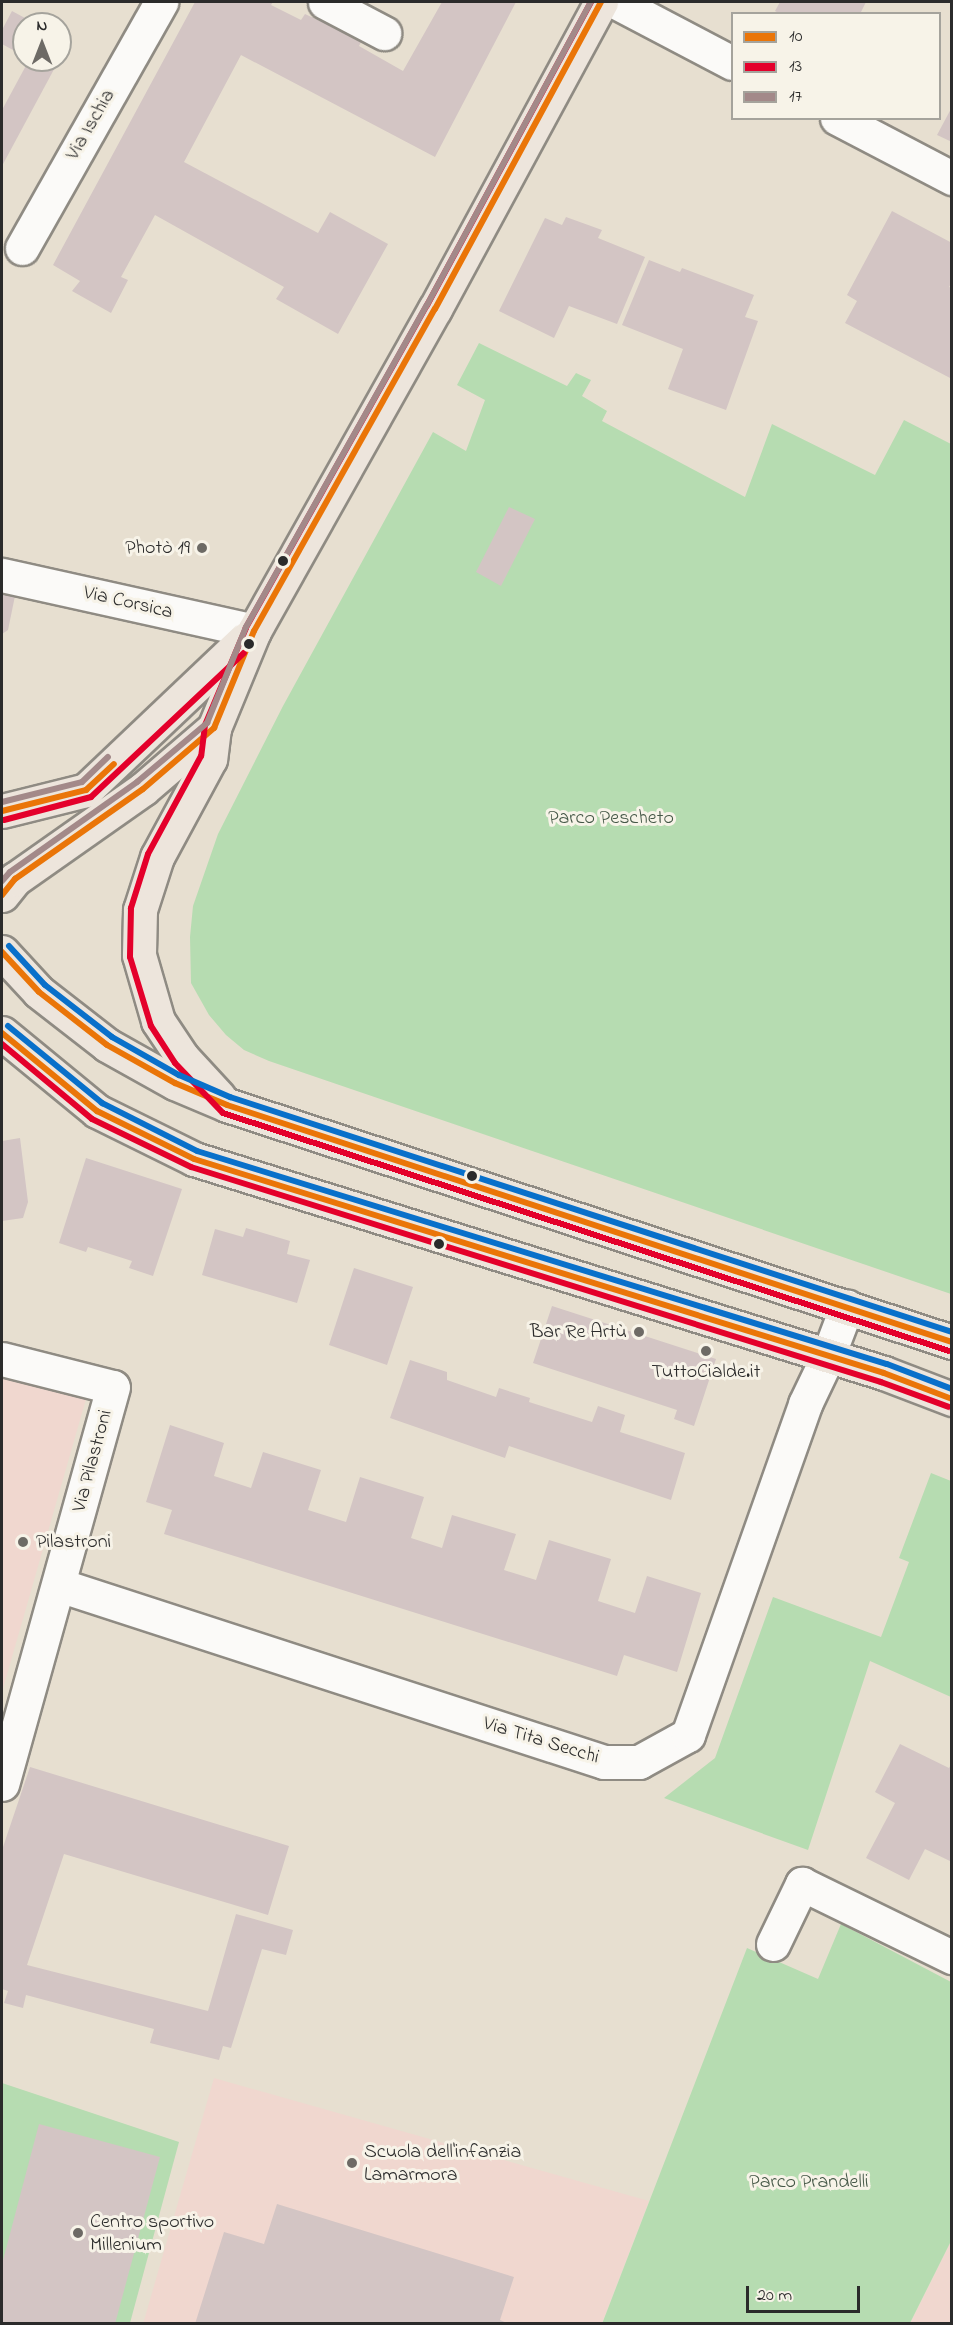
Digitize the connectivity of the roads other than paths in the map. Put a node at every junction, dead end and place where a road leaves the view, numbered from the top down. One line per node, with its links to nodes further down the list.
1 (161, 2): 9 (street, Via Ischia)
2 (325, 2): 5 (street)
3 (601, 2): 11 (main road)
4 (616, 2): 6 (street)
5 (384, 33)
6 (731, 62)
7 (841, 120): 8 (street)
8 (951, 178)
9 (22, 248)
10 (2, 575): 11 (street, Via Corsica)
11 (254, 631): 12 (main road); 13 (main road)
12 (214, 728): 14 (main road); 17 (main road)
13 (2, 811)
14 (2, 895)
15 (2, 952): 17 (main road)
16 (2, 1033): 20 (main road)
17 (226, 1105): 18 (main road)
18 (847, 1306): 19 (main road); 20 (street, Via Tita Secchi)
19 (951, 1342)
20 (828, 1356): 22 (main road); 23 (street, Via Tita Secchi)
21 (2, 1359): 23 (street, Via Pilastroni)
22 (951, 1399)
23 (59, 1585): 24 (street, Via Pilastroni)
24 (2, 1784)
25 (773, 1944): 26 (street)
26 (951, 1957)

